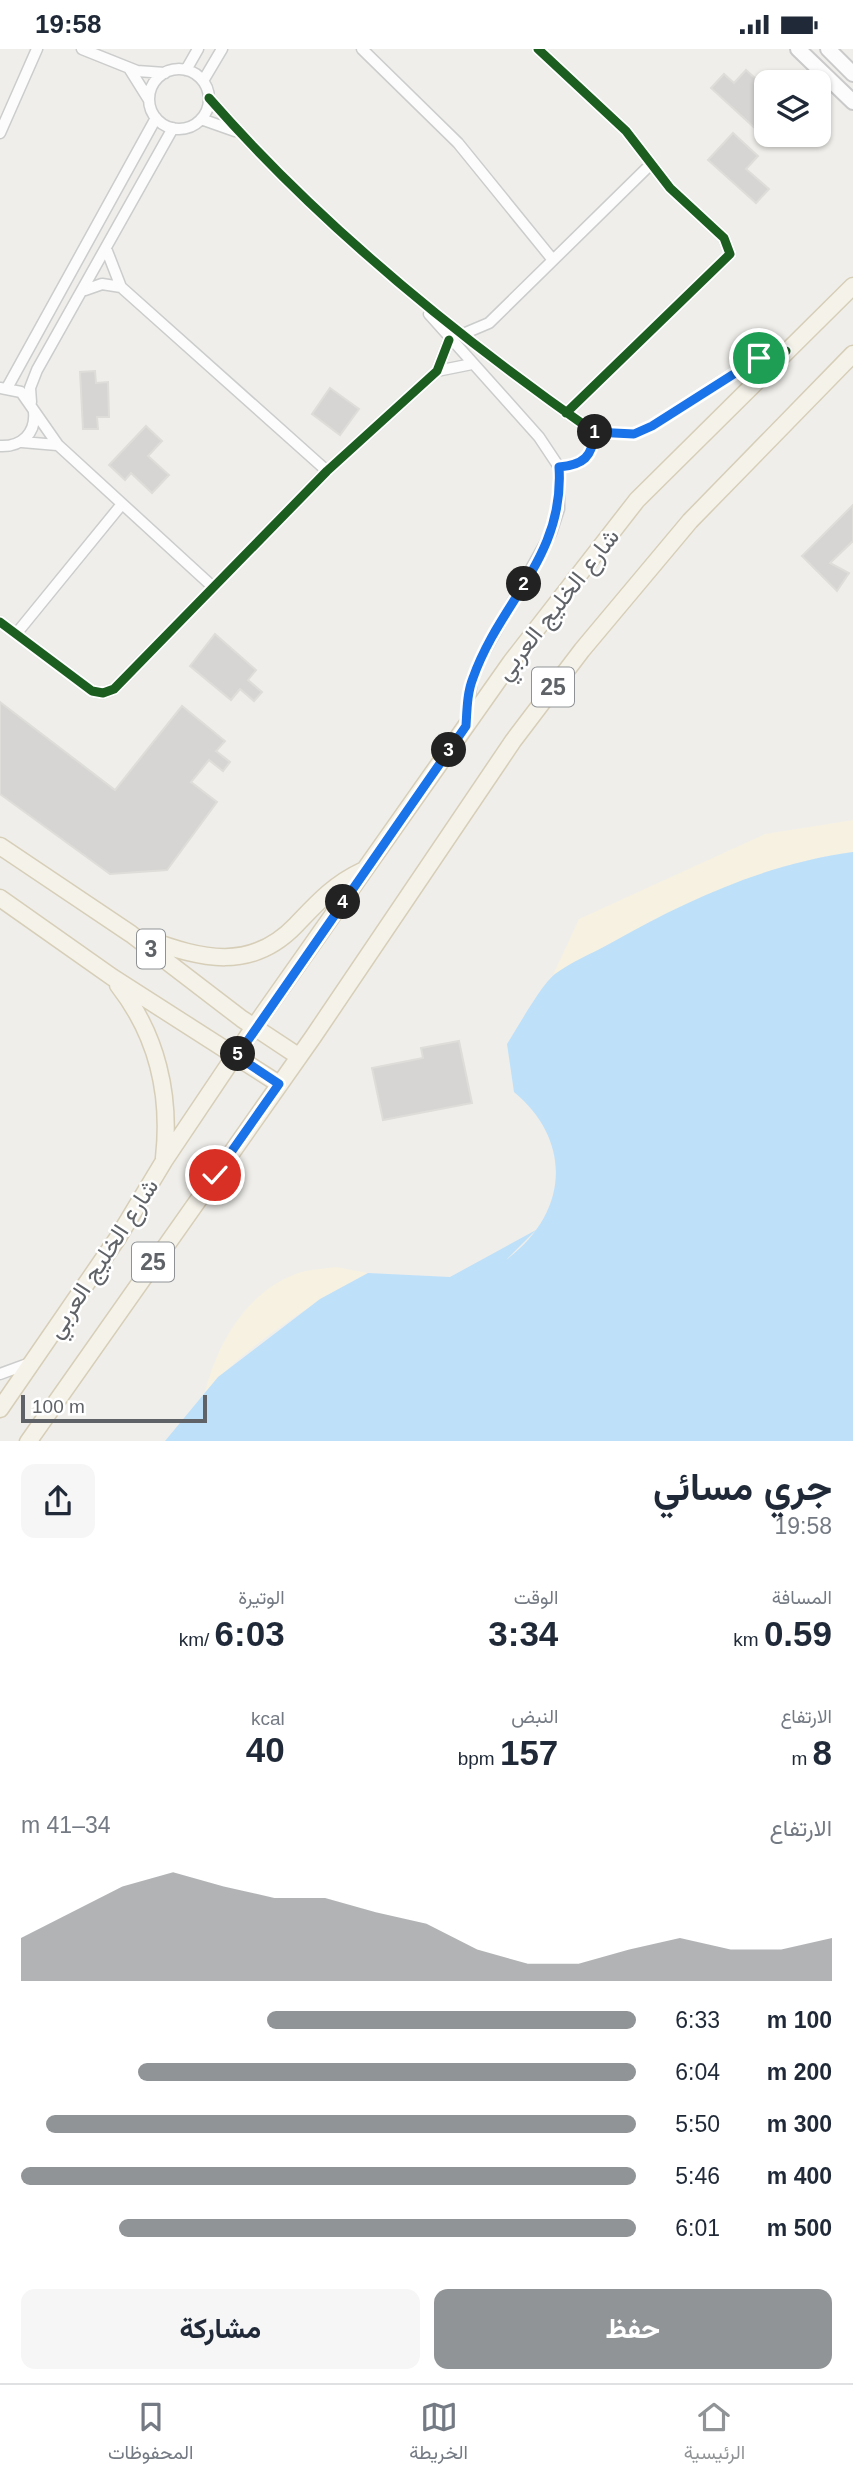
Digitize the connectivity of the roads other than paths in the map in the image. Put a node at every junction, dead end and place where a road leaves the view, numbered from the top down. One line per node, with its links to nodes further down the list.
1 (37, 49): 21 (street)
2 (82, 49): 9 (street)
3 (198, 49): 10 (street)
4 (222, 49): 13 (street)
5 (362, 49): 25 (street)
6 (538, 49): 23 (street)
7 (798, 49): 14 (main road)
8 (828, 49): 11 (main road)
9 (128, 68): 12 (street); 16 (street)
10 (186, 70): 12 (street); 13 (street)
11 (851, 72): 14 (main road)
12 (165, 73): 16 (street)
13 (203, 81): 15 (street)
14 (836, 85): 17 (main road)
15 (209, 98): 19 (street); 22 (street)
16 (149, 100): 18 (street)
17 (853, 102)
18 (156, 118): 20 (street); 38 (street)
19 (201, 119): 20 (street); 22 (street)
20 (173, 128): 24 (street)
21 (0, 133)
22 (242, 134): 29 (street)
23 (651, 164): 25 (street); 40 (street)
24 (107, 251): 26 (street); 28 (street)
25 (553, 260): 30 (street)
26 (121, 286): 28 (street); 46 (street)
27 (853, 286): 34 (main road, شارع الخليج العربي / 25)
28 (85, 290): 39 (street)
29 (420, 303): 31 (street); 32 (street)
30 (489, 323): 31 (street); 33 (street)
31 (463, 334): 33 (street)
32 (449, 340): 36 (street); 37 (street)
33 (484, 351): 40 (street)
34 (786, 351): 41 (street); 51 (main road, شارع الخليج العربي / 25)
35 (853, 354): 59 (main road, شارع الخليج العربي / 25)
36 (472, 364): 37 (street); 45 (street)
37 (437, 371): 46 (street)
38 (3, 388): 39 (street)
39 (32, 405): 42 (street); 43 (street)
40 (566, 413): 41 (street)
41 (594, 432): 45 (street)
42 (22, 442): 43 (street); 44 (street)
43 (58, 445): 47 (street)
44 (0, 446)
45 (559, 467): 51 (street)
46 (327, 471): 48 (street)
47 (122, 504): 48 (street); 50 (street)
48 (213, 587): 50 (street)
49 (0, 622): 50 (street)
50 (16, 633)
51 (466, 726): 53 (main road, شارع الخليج العربي / 25)
52 (0, 845): 55 (main road, 3)
53 (364, 870): 55 (main road); 57 (main road, شارع الخليج العربي / 25)
54 (0, 898): 56 (main road, 3)
55 (131, 934): 57 (main road, 3)
56 (113, 977): 58 (main road, 3); 61 (main road)
57 (254, 1027): 58 (main road, شارع الخليج العربي / 25); 59 (main road, 3)
58 (237, 1056): 60 (main road, 3); 61 (main road, شارع الخليج العربي / 25)
59 (299, 1056): 60 (main road, شارع الخليج العربي / 25)
60 (279, 1084): 65 (main road, شارع الخليج العربي / 25)
61 (164, 1161): 62 (main road, شارع الخليج العربي / 25)
62 (34, 1362): 63 (street); 64 (main road, شارع الخليج العربي / 25)
63 (0, 1374)
64 (0, 1409)
65 (28, 1441)

